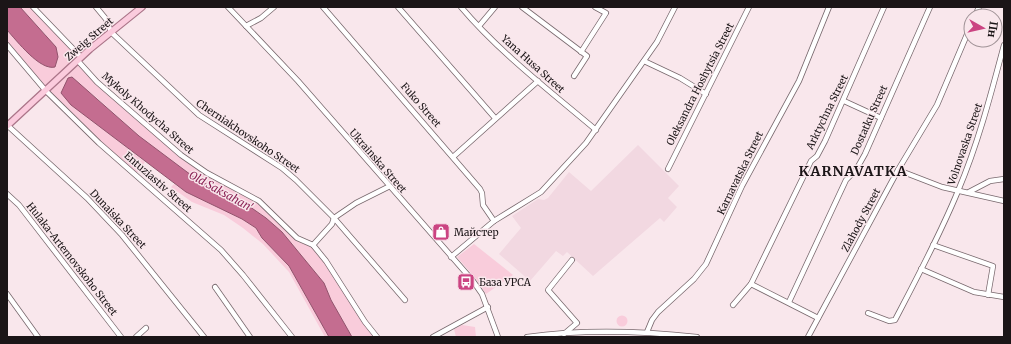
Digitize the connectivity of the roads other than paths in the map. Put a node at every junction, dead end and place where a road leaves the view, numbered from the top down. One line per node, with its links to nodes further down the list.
1 (33, 7): 24 (street, Mykoly Khodycha Street)
2 (96, 7): 19 (street, Cherniakhovskoho Street)
3 (142, 7): 19 (main road, Zweig Street)
4 (228, 7): 17 (street, Ukrainska Street)
5 (274, 7): 17 (street)
6 (324, 7): 35 (street, Fuko Street)
7 (398, 7): 31 (street)
8 (461, 7): 18 (street, Yana Husa Street)
9 (495, 7): 18 (street)
10 (522, 7): 23 (street)
11 (595, 7): 23 (street)
12 (675, 7): 25 (street)
13 (749, 7): 29 (street, Oleksandra Hoshytsia Street)
14 (829, 7): 63 (street, Karnavatska Street)
15 (884, 7): 30 (street, Arktychna Street)
16 (930, 7): 32 (street, Dostatku Street)
17 (246, 26): 39 (street, Ukrainska Street)
18 (479, 26): 27 (street, Yana Husa Street)
19 (110, 32): 24 (main road, Zweig Street); 44 (street, Cherniakhovskoho Street)
20 (963, 43): 37 (street, Zlahody Street)
21 (1004, 45): 40 (street, Volnovaska Street)
22 (7, 46): 28 (street, Entuziastiv Street)
23 (581, 52): 26 (street)
24 (79, 59): 28 (main road, Zweig Street); 46 (street, Mykoly Khodycha Street)
25 (644, 61): 29 (street); 34 (street)
26 (574, 76)
27 (538, 81): 31 (street); 34 (street, Yana Husa Street)
28 (46, 90): 33 (main road, Zweig Street); 70 (street, Entuziastiv Street)
29 (706, 94): 36 (street, Oleksandra Hoshytsia Street)
30 (844, 101): 32 (street); 51 (street, Arktychna Street)
31 (495, 118): 35 (street)
32 (881, 118): 57 (street, Dostatku Street)
33 (7, 126): 68 (street, Dunaiska Street)
34 (596, 130): 45 (street)
35 (453, 157): 45 (street, Fuko Street)
36 (668, 169)
37 (898, 170): 40 (street); 61 (street, Zlahody Street)
38 (1004, 179): 41 (street)
39 (388, 187): 44 (street); 48 (street, Ukrainska Street)
40 (958, 190): 41 (street); 47 (street, Volnovaska Street)
41 (966, 192): 43 (street)
42 (7, 194): 66 (street, Hulaka-Artemovskoho Street)
43 (1004, 201)
44 (334, 218): 46 (street); 56 (street, Cherniakhovskoho Street)
45 (494, 222): 48 (street)
46 (313, 245): 71 (street, Mykoly Khodycha Street)
47 (933, 245): 50 (street, Volnovaska Street); 54 (street)
48 (451, 257): 59 (street, Ukrainska Street)
49 (572, 260): 64 (street)
50 (921, 269): 54 (street); 60 (street, Volnovaska Street)
51 (751, 284): 57 (street); 58 (street, Arktychna Street)
52 (215, 287): 69 (street)
53 (7, 294): 65 (street)
54 (988, 295): 55 (street)
55 (1004, 297)
56 (405, 300)
57 (789, 302): 61 (street)
58 (733, 305)
59 (488, 307): 72 (street); 73 (street, Ukrainska Street)
60 (868, 312)
61 (818, 318): 76 (street, Zlahody Street)
62 (146, 328): 67 (street)
63 (647, 332): 64 (street); 75 (street)
64 (564, 334): 74 (street)
65 (38, 337)
66 (121, 337)
67 (136, 337)
68 (204, 337)
69 (250, 337)
70 (292, 337)
71 (377, 337)
72 (433, 337)
73 (498, 337)
74 (527, 337)
75 (697, 337)
76 (808, 337)

